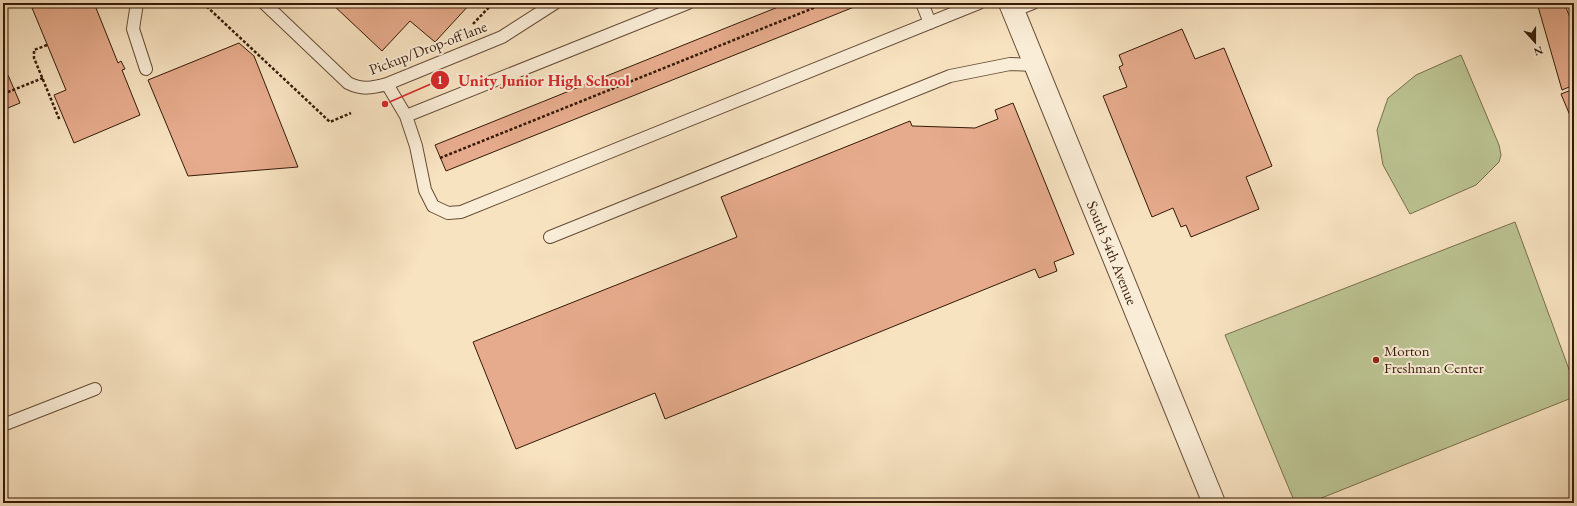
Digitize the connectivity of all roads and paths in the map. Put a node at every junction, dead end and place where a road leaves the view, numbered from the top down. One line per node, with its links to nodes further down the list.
1 (137, 3): 16 (lane)
2 (203, 3): 20 (path)
3 (264, 3): 18 (lane, Pickup/Drop-off lane)
4 (493, 3): 13 (path)
5 (555, 3): 18 (lane, Pickup/Drop-off lane)
6 (688, 3): 21 (lane)
7 (826, 3): 23 (path)
8 (922, 3): 12 (lane)
9 (979, 3): 12 (lane)
10 (1033, 3): 11 (lane)
11 (1011, 7): 15 (street, South 54th Avenue)
12 (930, 23): 21 (lane)
13 (473, 24)
14 (47, 45): 17 (path)
15 (1035, 65): 24 (lane); 27 (street, South 54th Avenue)
16 (146, 69)
17 (43, 78): 19 (path); 22 (path)
18 (387, 84): 21 (lane)
19 (3, 94)
20 (352, 113)
21 (406, 116)
22 (60, 121)
23 (440, 158)
24 (550, 237)
25 (95, 389): 26 (lane)
26 (3, 425)
27 (1214, 503)

